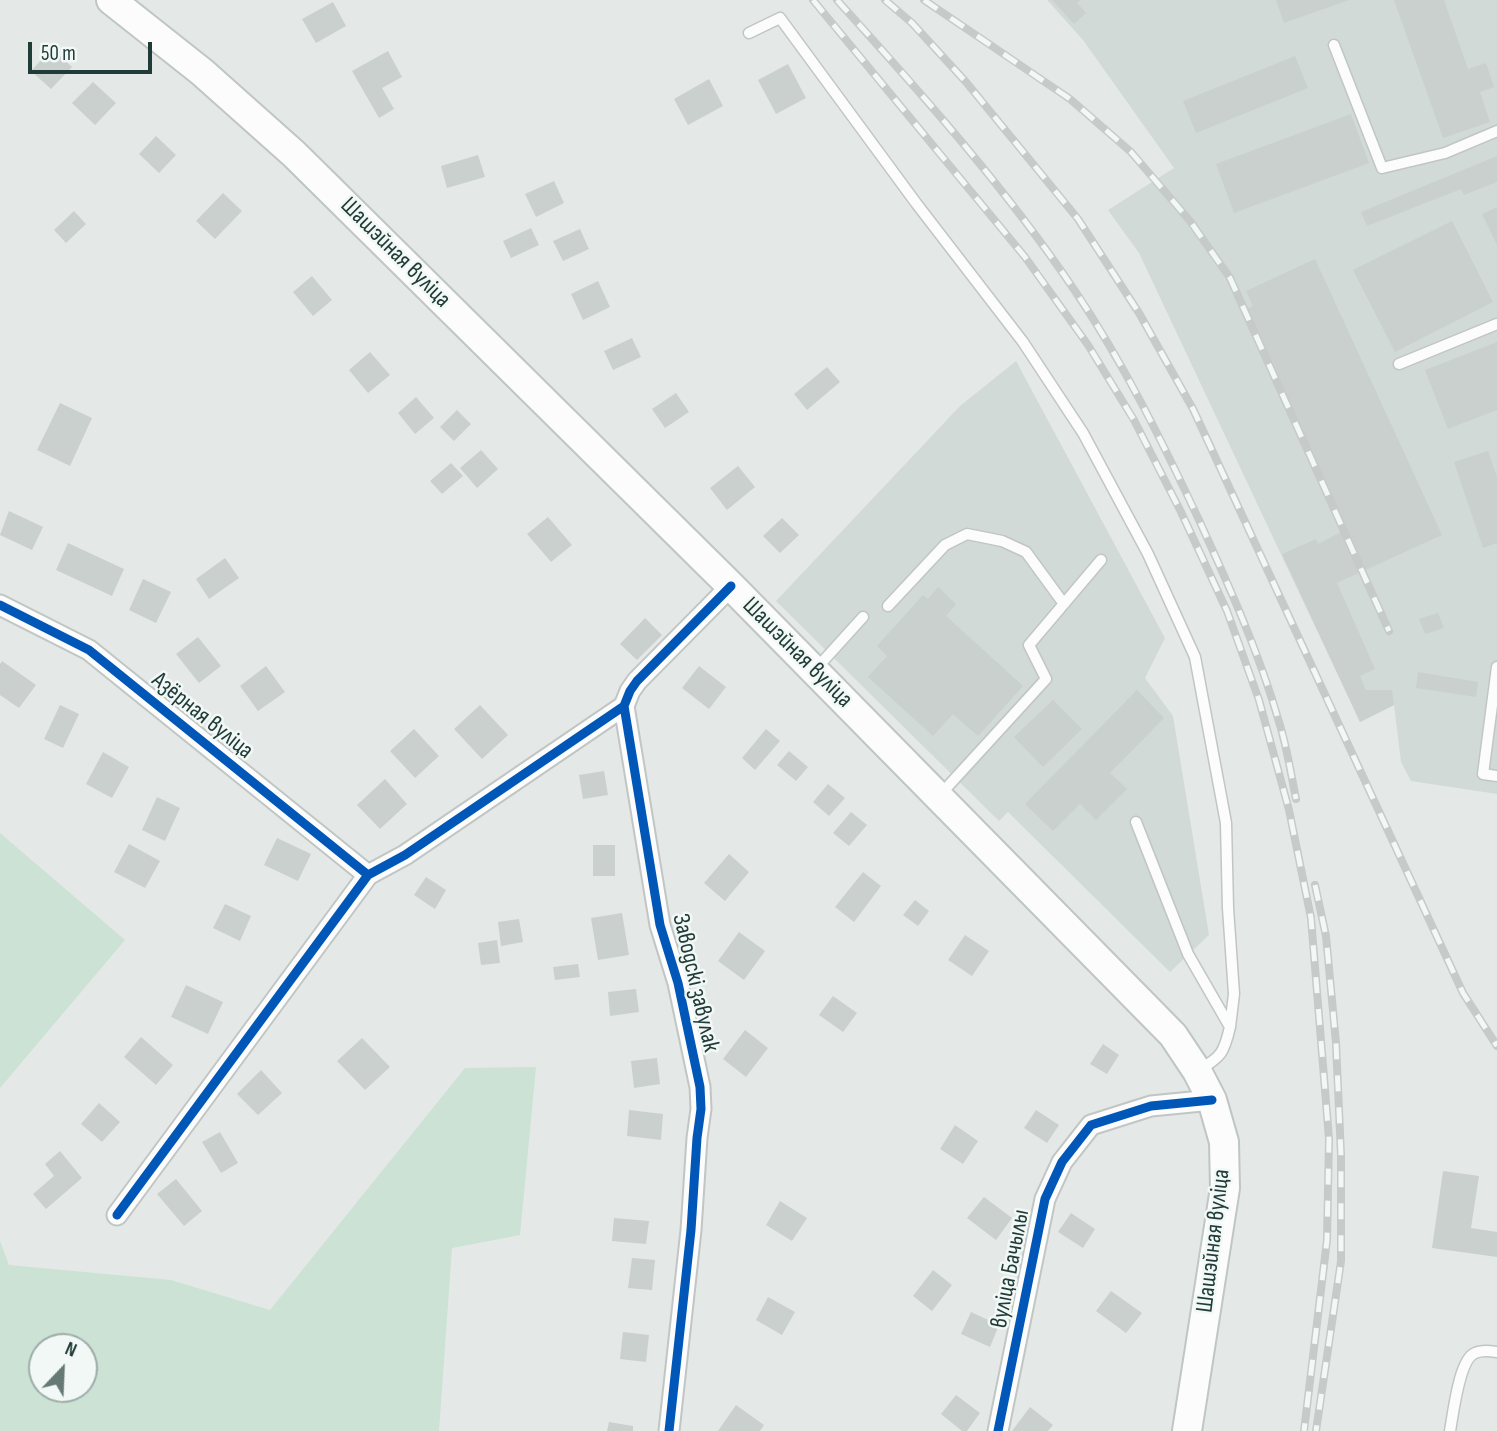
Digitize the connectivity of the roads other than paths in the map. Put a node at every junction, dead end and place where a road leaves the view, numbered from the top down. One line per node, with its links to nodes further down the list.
1 (111, 0): 8 (main road, Шашэйная вуліца)
2 (749, 33): 20 (lane)
3 (1335, 45): 4 (lane)
4 (1497, 131)
5 (1497, 324): 6 (lane)
6 (1399, 363)
7 (1101, 560): 9 (lane)
8 (731, 586): 14 (main road, Шашэйная вуліца); 15 (street)
9 (1064, 604): 11 (lane); 17 (lane)
10 (0, 605): 19 (street, Азёрная вуліца)
11 (888, 606)
12 (863, 617): 14 (lane)
13 (1497, 667): 16 (lane)
14 (814, 670): 17 (main road, Шашэйная вуліца)
15 (624, 706): 19 (street); 25 (street, Заводскі завулак)
16 (1497, 776)
17 (939, 797): 21 (main road, Шашэйная вуліца)
18 (1136, 822): 20 (lane)
19 (368, 874): 23 (street)
20 (1230, 1027): 21 (lane)
21 (1197, 1071): 22 (main road, Шашэйная вуліца)
22 (1212, 1100): 26 (street, вуліца Бачылы); 27 (main road, Шашэйная вуліца)
23 (117, 1215)
24 (1497, 1352): 28 (lane)
25 (669, 1431)
26 (999, 1431)
27 (1187, 1431)
28 (1450, 1431)

